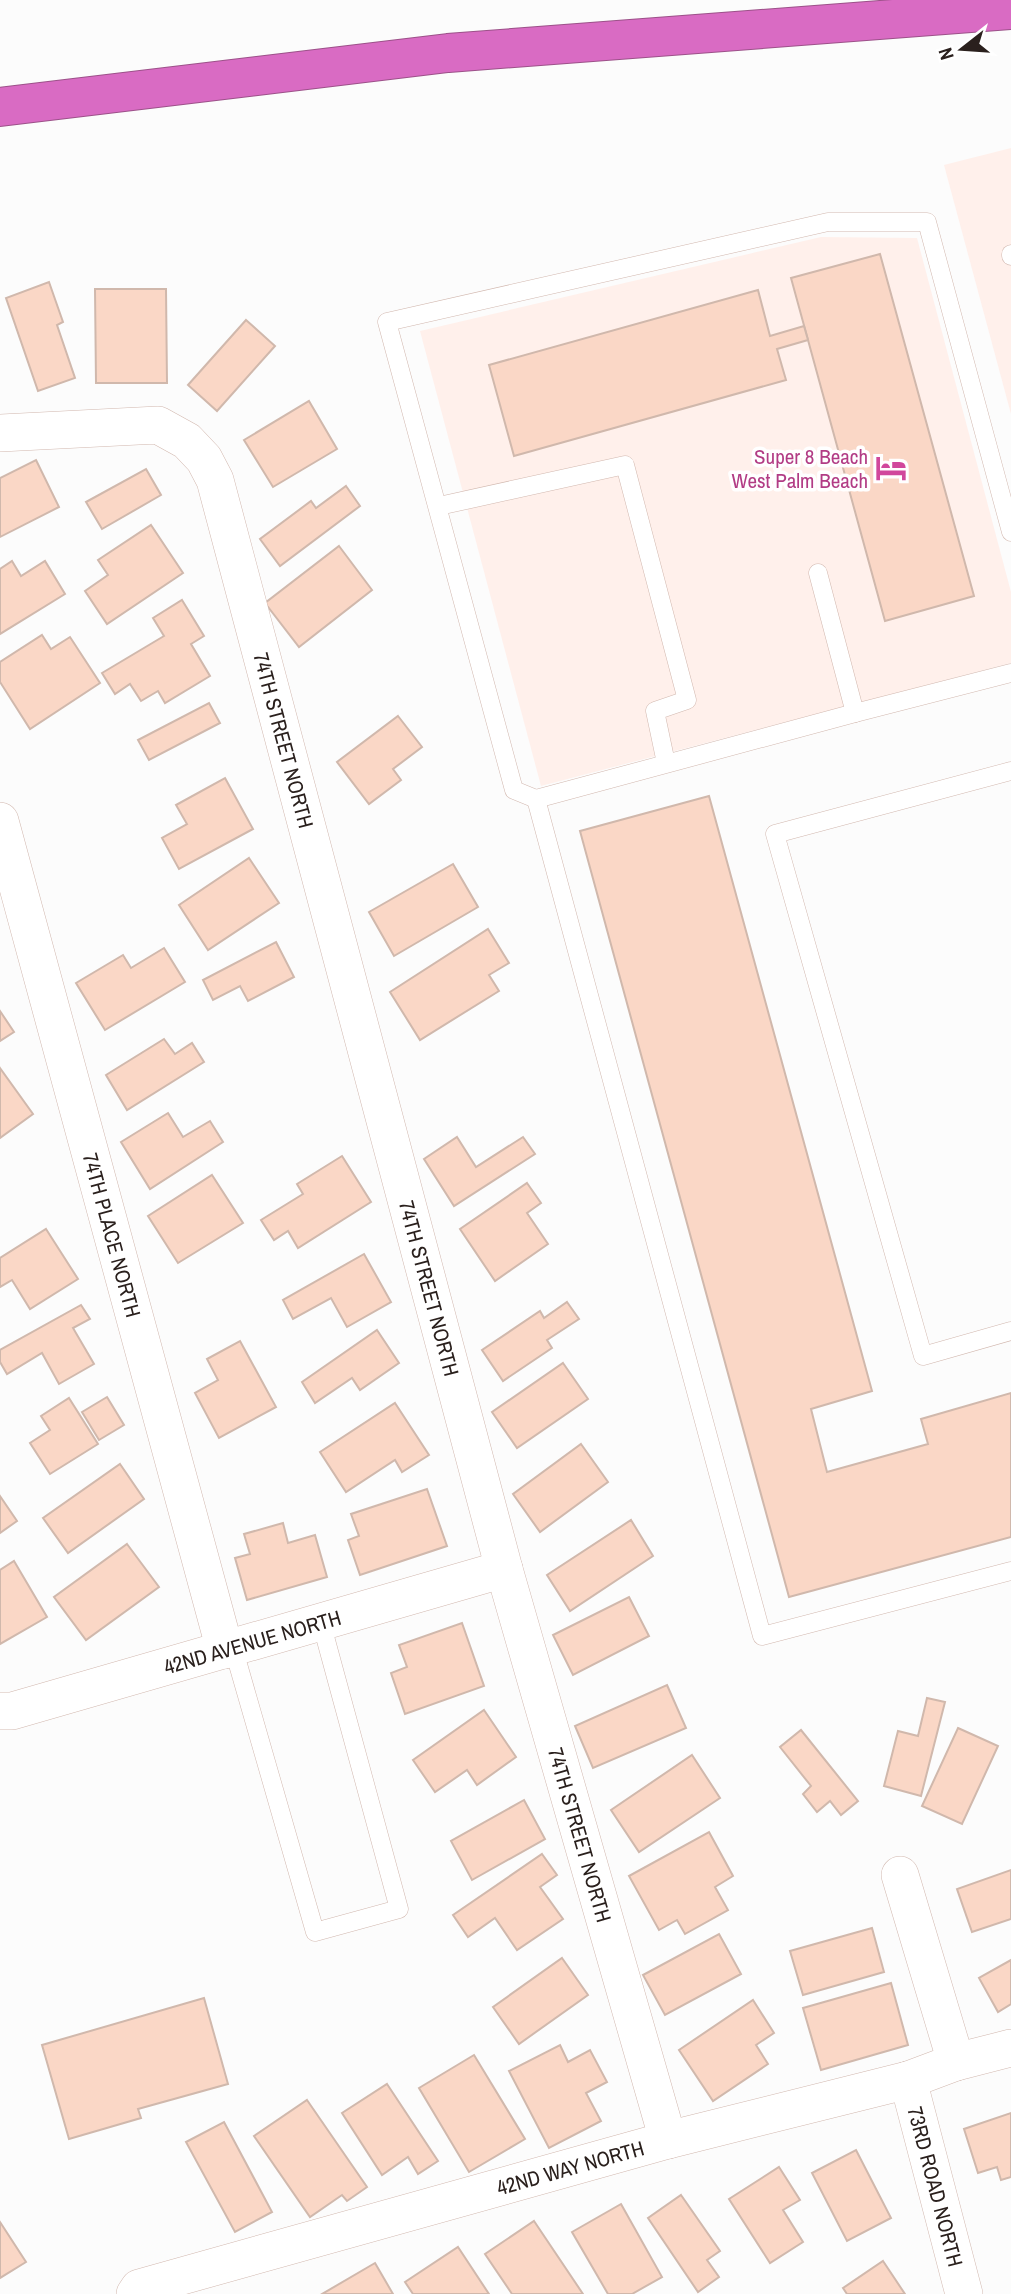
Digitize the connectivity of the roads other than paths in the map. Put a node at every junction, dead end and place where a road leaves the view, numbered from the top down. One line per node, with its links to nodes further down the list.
1 (1011, 10): 2 (highway)
2 (0, 107)
3 (0, 433): 14 (street, 74TH STREET NORTH)
4 (439, 506): 5 (lane); 9 (lane); 11 (lane)
5 (1011, 532)
6 (818, 573): 8 (lane)
7 (1011, 673): 8 (lane)
8 (855, 713): 9 (lane)
9 (667, 763): 11 (lane)
10 (1011, 771): 13 (lane)
11 (536, 799): 15 (lane)
12 (0, 821): 17 (street, 74TH PLACE NORTH)
13 (1011, 1331)
14 (504, 1569): 16 (street, 42ND AVENUE NORTH); 23 (street, 74TH STREET NORTH)
15 (1011, 1571)
16 (321, 1622): 17 (street, 42ND AVENUE NORTH); 17 (lane)
17 (229, 1648): 18 (street, 42ND AVENUE NORTH)
18 (0, 1711)
19 (900, 1875): 21 (street)
20 (1011, 2048): 21 (street, 42ND WAY NORTH)
21 (956, 2062): 22 (street, 42ND WAY NORTH)
22 (908, 2080): 23 (street, 42ND WAY NORTH); 25 (street, 73RD ROAD NORTH)
23 (668, 2140): 24 (street, 42ND WAY NORTH)
24 (135, 2294)
25 (964, 2294)

